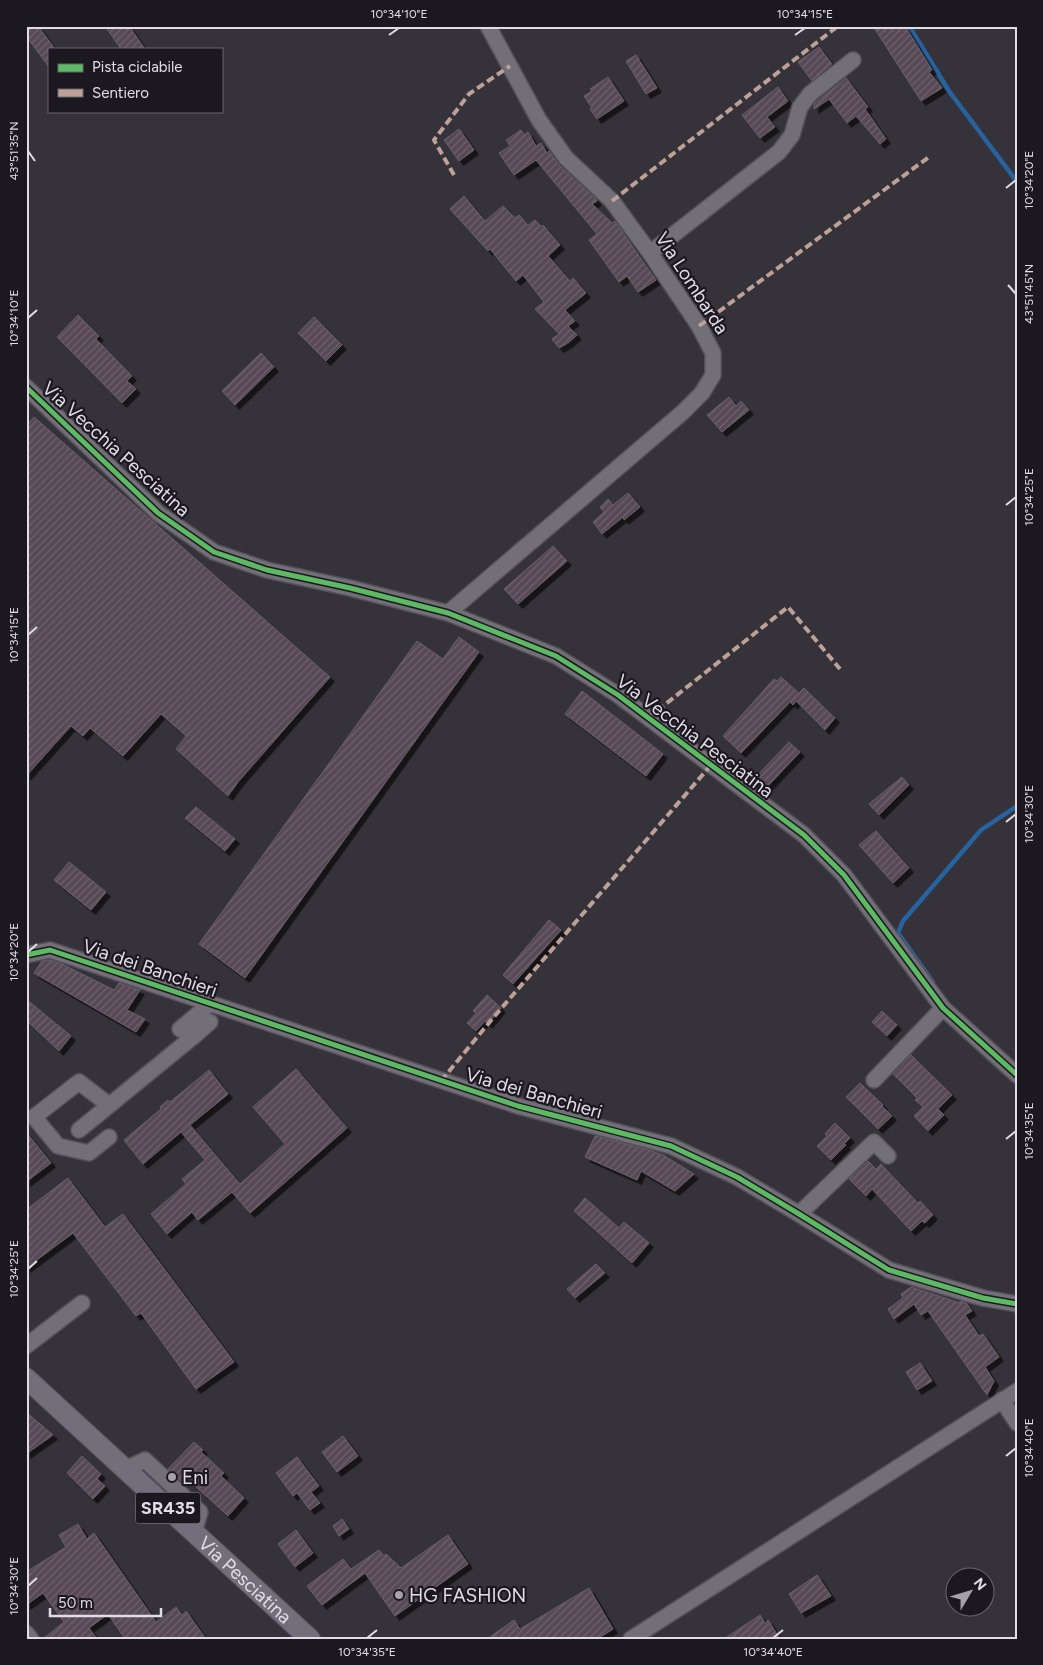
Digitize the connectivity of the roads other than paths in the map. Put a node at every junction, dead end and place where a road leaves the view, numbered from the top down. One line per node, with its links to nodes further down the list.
1 (488, 26): 3 (street, Via Lombarda)
2 (853, 60): 3 (street)
3 (650, 253): 5 (street, Via Lombarda)
4 (26, 386): 5 (street, Via Vecchia Pesciatina)
5 (448, 613): 8 (street, Via Vecchia Pesciatina)
6 (26, 955): 7 (street, Via dei Banchieri)
7 (210, 1004): 10 (street); 17 (street, Via dei Banchieri)
8 (944, 1008): 11 (street, Via Vecchia Pesciatina); 12 (street)
9 (210, 1022): 10 (street)
10 (194, 1036): 13 (street)
11 (1017, 1075)
12 (874, 1080)
13 (109, 1105): 14 (street); 15 (street)
14 (79, 1130)
15 (109, 1137)
16 (888, 1156): 17 (street)
17 (799, 1214): 19 (street, Via dei Banchieri)
18 (82, 1303): 20 (street)
19 (1017, 1304)
20 (26, 1346)
21 (26, 1378): 25 (main road, Via Pesciatina / SR435)
22 (1017, 1390): 23 (street)
23 (1002, 1400): 24 (street); 26 (street)
24 (1017, 1424)
25 (310, 1639)
26 (631, 1639)

